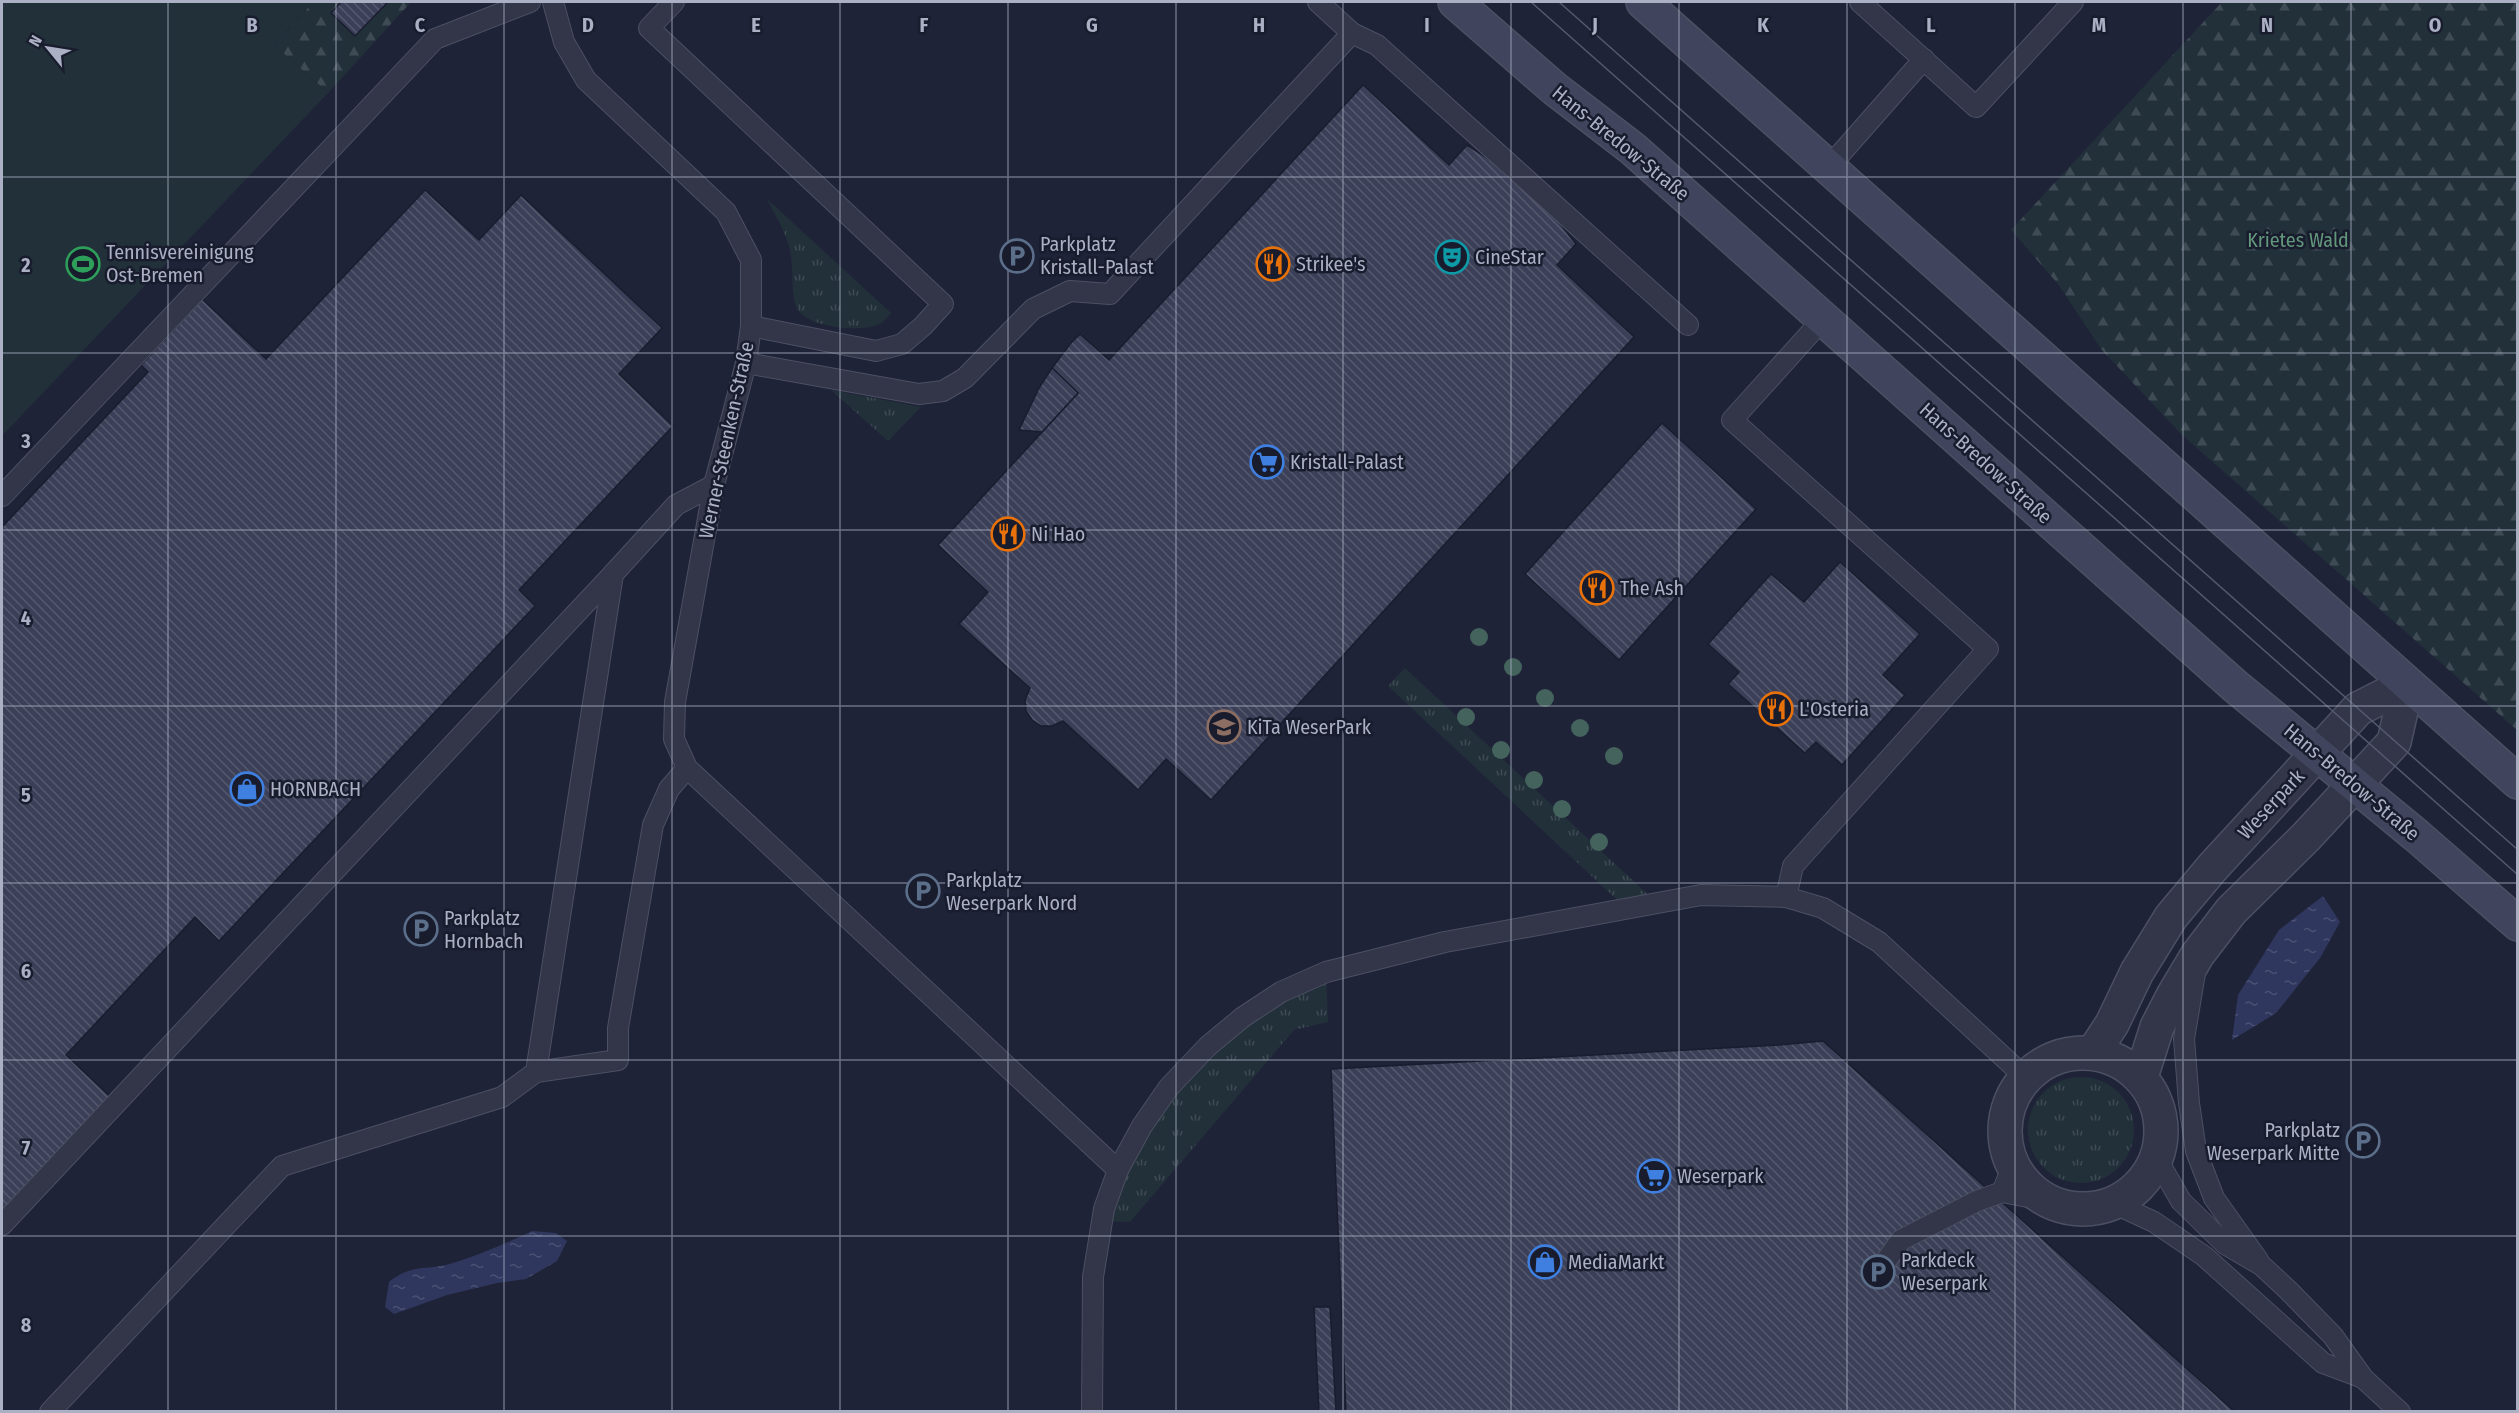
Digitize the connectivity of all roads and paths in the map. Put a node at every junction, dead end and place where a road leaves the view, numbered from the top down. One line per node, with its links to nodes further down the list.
1 (530, 2): 17 (lane)
2 (553, 2): 14 (lane, Werner-Steenken-Straße)
3 (674, 2): 14 (lane)
4 (1318, 2): 9 (lane)
5 (1455, 2): 12 (main road, Hans-Bredow-Straße)
6 (1643, 2): 11 (main road)
7 (1860, 2): 10 (lane)
8 (2073, 2): 10 (lane)
9 (1352, 33): 13 (lane); 15 (lane)
10 (1924, 59): 11 (lane)
11 (1828, 168): 19 (main road)
12 (1823, 319): 20 (main road, Hans-Bredow-Straße); 24 (lane)
13 (1688, 325)
14 (751, 327): 15 (lane, Werner-Steenken-Straße)
15 (746, 363): 16 (lane, Werner-Steenken-Straße)
16 (714, 485): 18 (lane); 21 (lane, Werner-Steenken-Straße)
17 (2, 496)
18 (613, 574): 28 (lane); 35 (lane)
19 (2407, 684): 20 (street, Weserpark); 22 (main road); 23 (street)
20 (2318, 754): 23 (main road, Hans-Bredow-Straße); 27 (street, Weserpark)
21 (687, 768): 28 (lane); 32 (lane)
22 (2517, 782)
23 (2356, 785): 25 (main road, Hans-Bredow-Straße); 26 (street)
24 (1786, 897): 30 (lane); 32 (lane)
25 (2517, 924)
26 (2198, 954): 29 (street); 36 (lane)
27 (2093, 1053): 29 (street); 30 (street)
28 (536, 1072): 39 (lane)
29 (2141, 1077): 31 (street)
30 (2026, 1078): 33 (street)
31 (2157, 1159): 34 (street); 36 (lane)
32 (1118, 1170): 40 (lane)
33 (2008, 1179): 34 (street); 37 (lane)
34 (2114, 1203): 38 (lane)
35 (2, 1225)
36 (2261, 1265): 38 (lane)
37 (1878, 1272)
38 (2363, 1378): 41 (lane)
39 (50, 1412)
40 (1092, 1412)
41 (2400, 1412)

